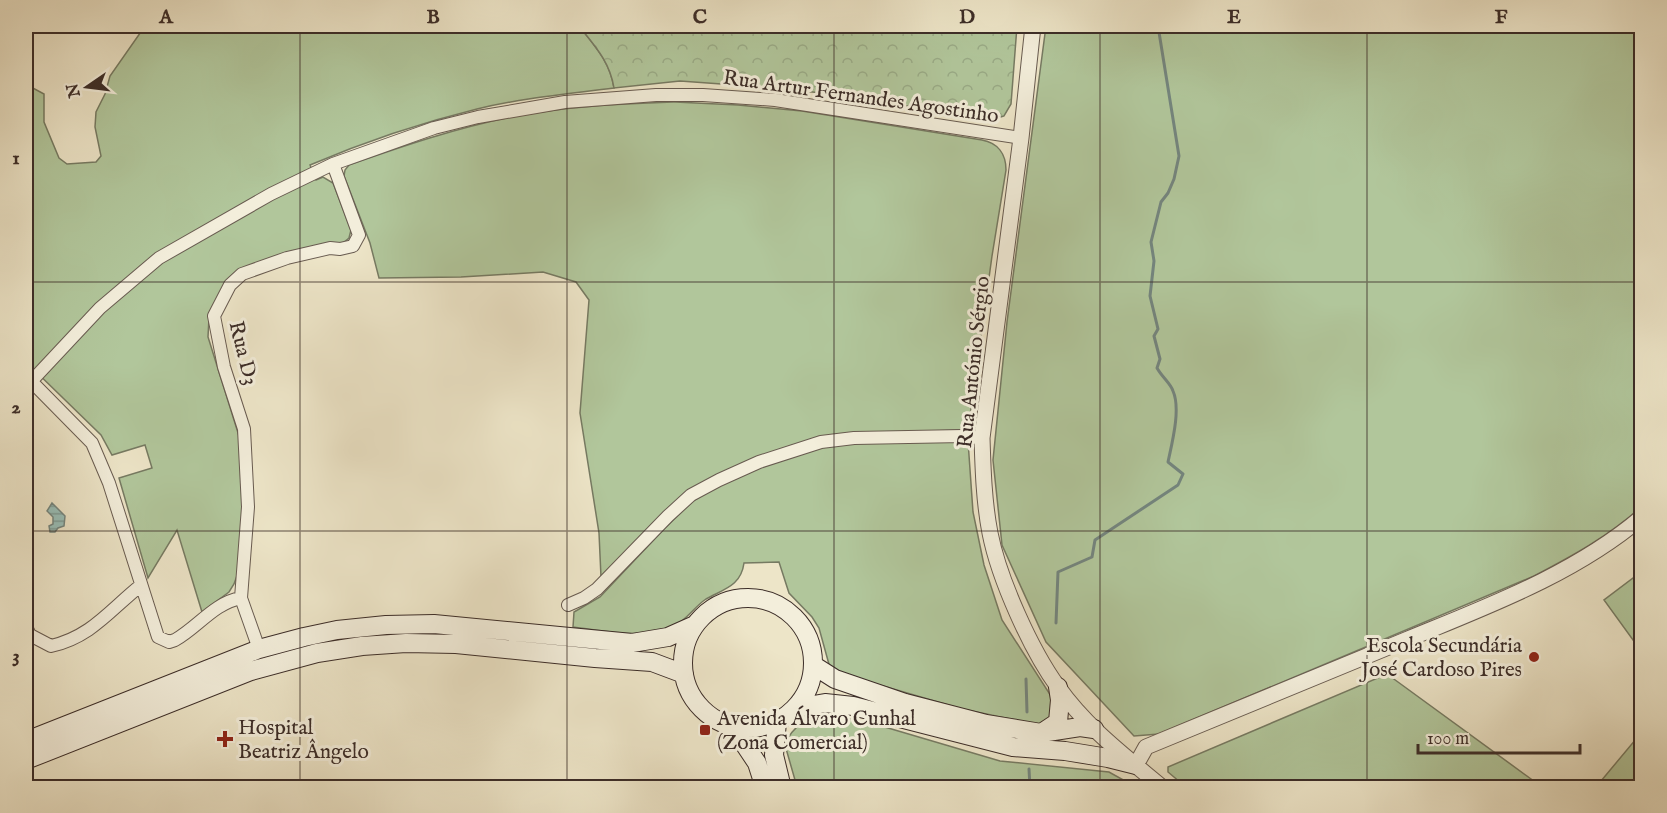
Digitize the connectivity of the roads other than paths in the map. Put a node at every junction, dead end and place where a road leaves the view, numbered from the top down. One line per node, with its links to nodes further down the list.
1 (1033, 26): 2 (street, Rua António Sérgio)
2 (1021, 138): 3 (street, Rua Artur Fernandes Agostinho); 5 (street, Rua António Sérgio)
3 (333, 164): 4 (street, Rua Artur Fernandes Agostinho); 8 (street, Rua D3)
4 (27, 381): 7 (street)
5 (982, 438): 9 (street); 15 (street, Rua António Sérgio)
6 (1641, 517): 24 (street)
7 (140, 586): 8 (street); 11 (street)
8 (241, 598): 12 (street, Rua D3)
9 (568, 605)
10 (695, 625): 12 (main road); 13 (main road); 14 (main road)
11 (26, 627)
12 (259, 649): 21 (main road)
13 (813, 665): 16 (main road); 20 (main road)
14 (684, 674): 18 (main road); 23 (main road)
15 (1058, 687): 19 (street, Rua António Sérgio); 20 (main road)
16 (796, 708): 17 (main road); 22 (main road)
17 (777, 722): 18 (main road); 26 (main road)
18 (733, 727): 25 (main road)
19 (1094, 729): 20 (main road); 22 (main road); 24 (street, Rua António Sérgio)
20 (1041, 733)
21 (26, 741)
22 (1065, 751): 24 (main road)
23 (26, 760)
24 (1136, 765): 27 (street, Rua António Sérgio)
25 (765, 788)
26 (782, 788)
27 (1163, 788)

